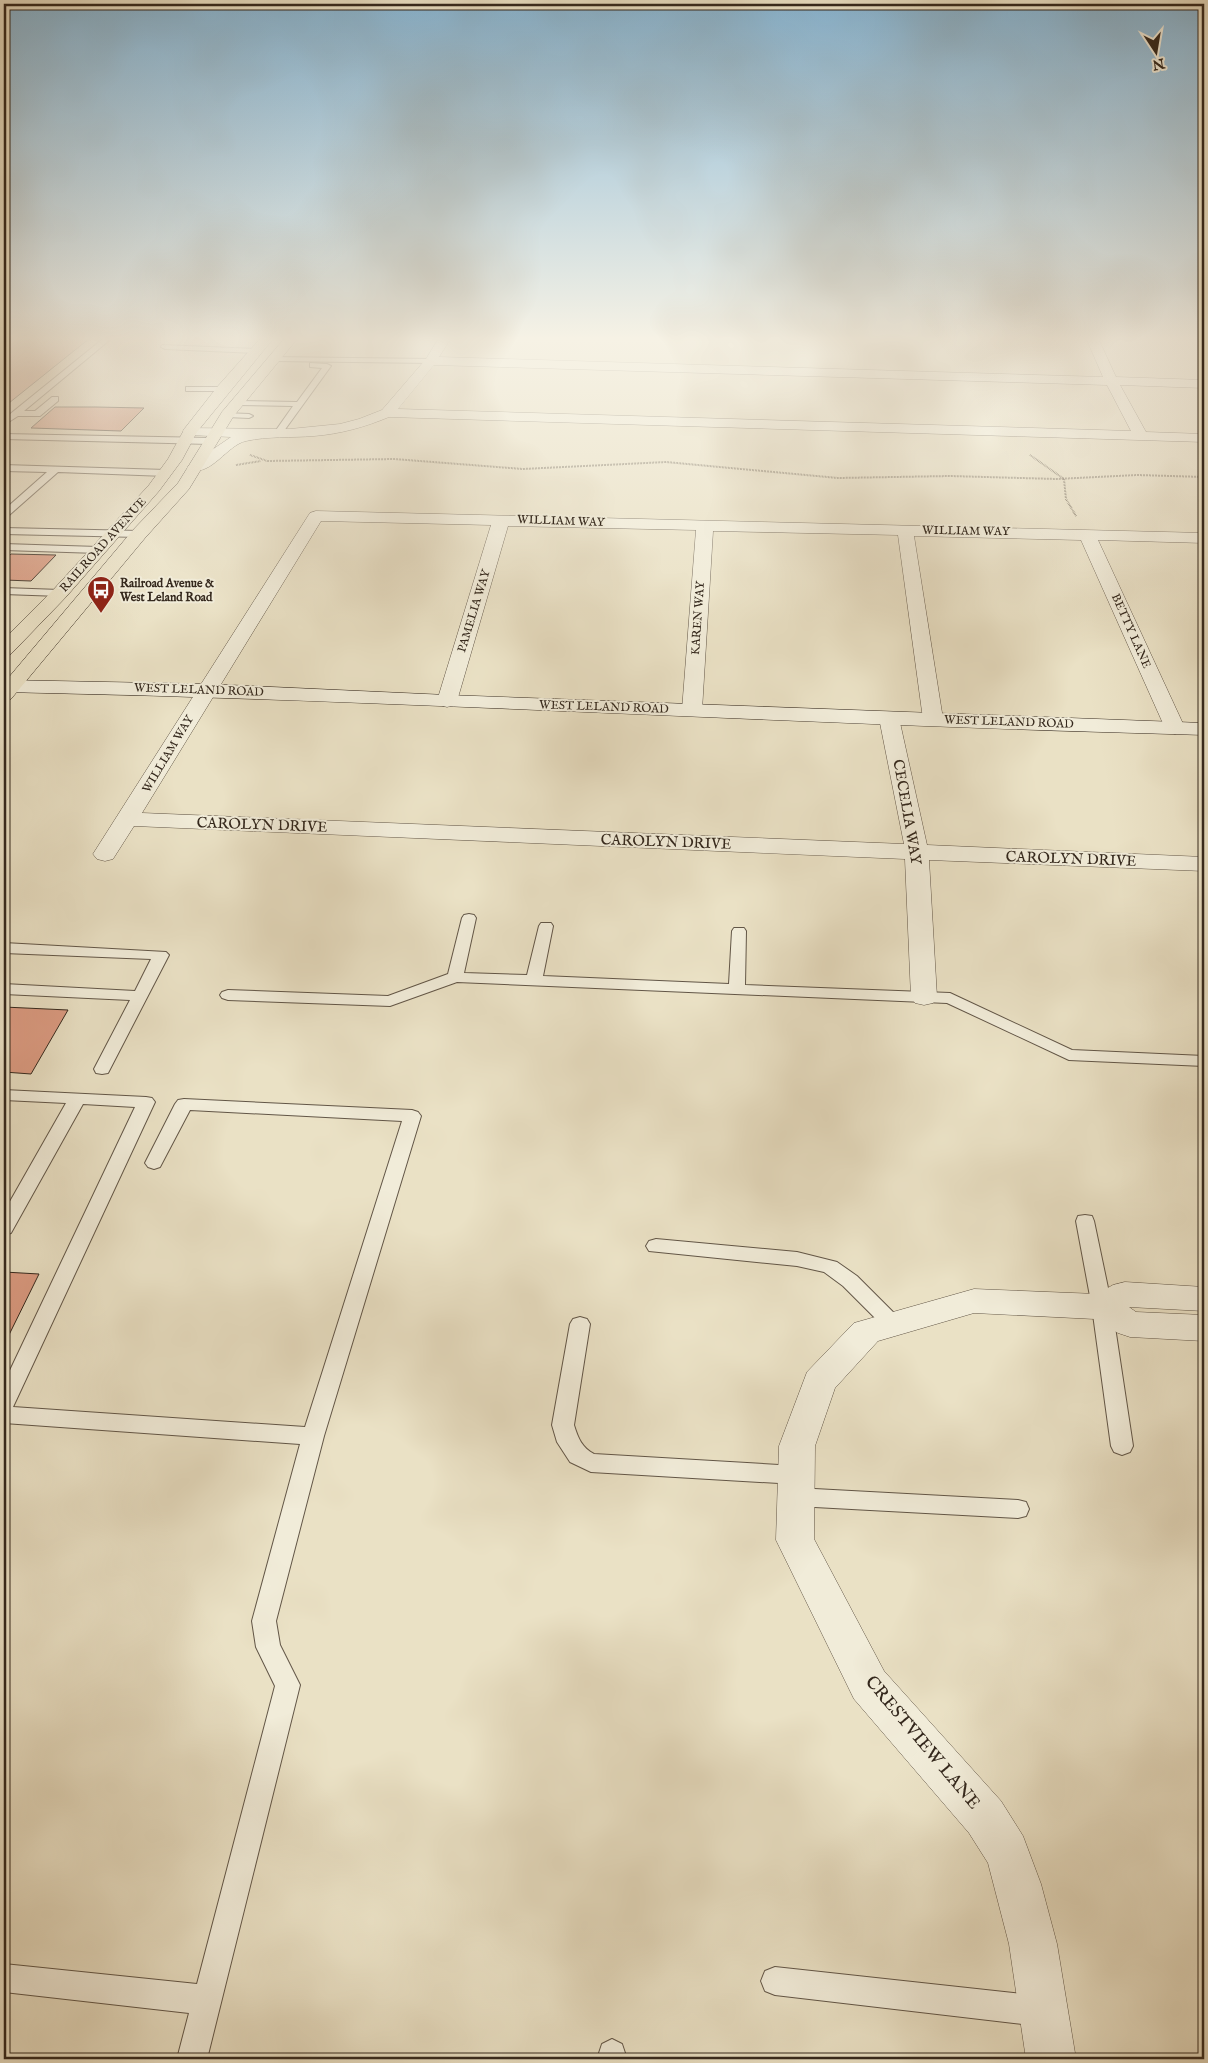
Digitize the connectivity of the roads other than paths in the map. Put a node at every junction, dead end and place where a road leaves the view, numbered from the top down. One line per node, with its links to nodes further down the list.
1 (251, 434): 8 (street)
2 (278, 434): 12 (street)
3 (1023, 434): 11 (street)
4 (1099, 434): 9 (street)
5 (4, 436): 6 (lane)
6 (14, 436): 7 (lane)
7 (188, 436): 8 (street); 15 (highway, RAILROAD AVENUE)
8 (214, 436): 12 (highway, RAILROAD AVENUE)
9 (1140, 436): 10 (street)
10 (1204, 438)
11 (1030, 455)
12 (195, 467): 22 (highway, RAILROAD AVENUE)
13 (4, 468): 14 (lane)
14 (55, 470): 15 (lane); 16 (lane)
15 (166, 473): 21 (highway, RAILROAD AVENUE)
16 (4, 515)
17 (502, 520): 18 (street, WILLIAM WAY); 31 (street, WILLIAM WAY); 32 (street, PAMELIA WAY)
18 (705, 525): 19 (street, WILLIAM WAY); 33 (street, KAREN WAY)
19 (905, 530): 23 (street, WILLIAM WAY); 35 (street)
20 (4, 532): 21 (lane)
21 (114, 533): 22 (lane); 26 (highway, RAILROAD AVENUE)
22 (139, 534): 30 (highway, RAILROAD AVENUE)
23 (1087, 534): 24 (street, WILLIAM WAY); 36 (street, BETTY LANE)
24 (1204, 538)
25 (4, 547): 26 (lane)
26 (98, 550): 28 (highway, RAILROAD AVENUE)
27 (5, 592): 28 (lane)
28 (60, 593): 29 (highway, RAILROAD AVENUE)
29 (4, 650)
30 (6, 687): 31 (street, WEST LELAND ROAD)
31 (207, 690): 32 (street, WEST LELAND ROAD); 38 (street, WILLIAM WAY)
32 (447, 701): 33 (street, WEST LELAND ROAD)
33 (692, 710): 34 (street, WEST LELAND ROAD)
34 (889, 718): 35 (street, WEST LELAND ROAD); 39 (street, CECELIA WAY)
35 (933, 719): 36 (street, WEST LELAND ROAD)
36 (1175, 728): 37 (street, WEST LELAND ROAD)
37 (1204, 729)
38 (128, 819): 39 (street, CAROLYN DRIVE); 40 (street, WILLIAM WAY)
39 (917, 853): 41 (street, CAROLYN DRIVE); 52 (street, CECELIA WAY)
40 (105, 854)
41 (1204, 864)
42 (469, 918): 46 (lane)
43 (546, 926): 47 (lane)
44 (739, 931): 48 (lane)
45 (4, 948): 51 (lane)
46 (455, 977): 47 (lane); 50 (lane)
47 (534, 980): 48 (lane)
48 (737, 988): 52 (lane)
49 (4, 989): 51 (lane)
50 (228, 995)
51 (140, 996): 54 (lane)
52 (924, 997): 53 (lane)
53 (1204, 1061)
54 (102, 1069)
55 (4, 1095): 56 (lane)
56 (77, 1099): 59 (lane); 66 (lane)
57 (154, 1163): 68 (lane)
58 (1085, 1221): 62 (lane)
59 (4, 1228)
60 (656, 1246): 64 (lane)
61 (1204, 1299): 62 (street)
62 (1102, 1308): 64 (street, CRESTVIEW LANE); 65 (street, CRESTVIEW LANE); 69 (lane)
63 (580, 1324): 70 (lane)
64 (893, 1324): 70 (street, CRESTVIEW LANE)
65 (1204, 1328)
66 (4, 1405)
67 (4, 1415): 68 (lane)
68 (313, 1436): 74 (lane)
69 (1122, 1446)
70 (796, 1486): 71 (lane); 75 (street, CRESTVIEW LANE)
71 (1018, 1509)
72 (4, 1978): 74 (lane)
73 (775, 1982): 75 (lane)
74 (207, 2000): 76 (lane)
75 (1045, 2012): 77 (street, CRESTVIEW LANE)
76 (192, 2059)
77 (1051, 2059)

